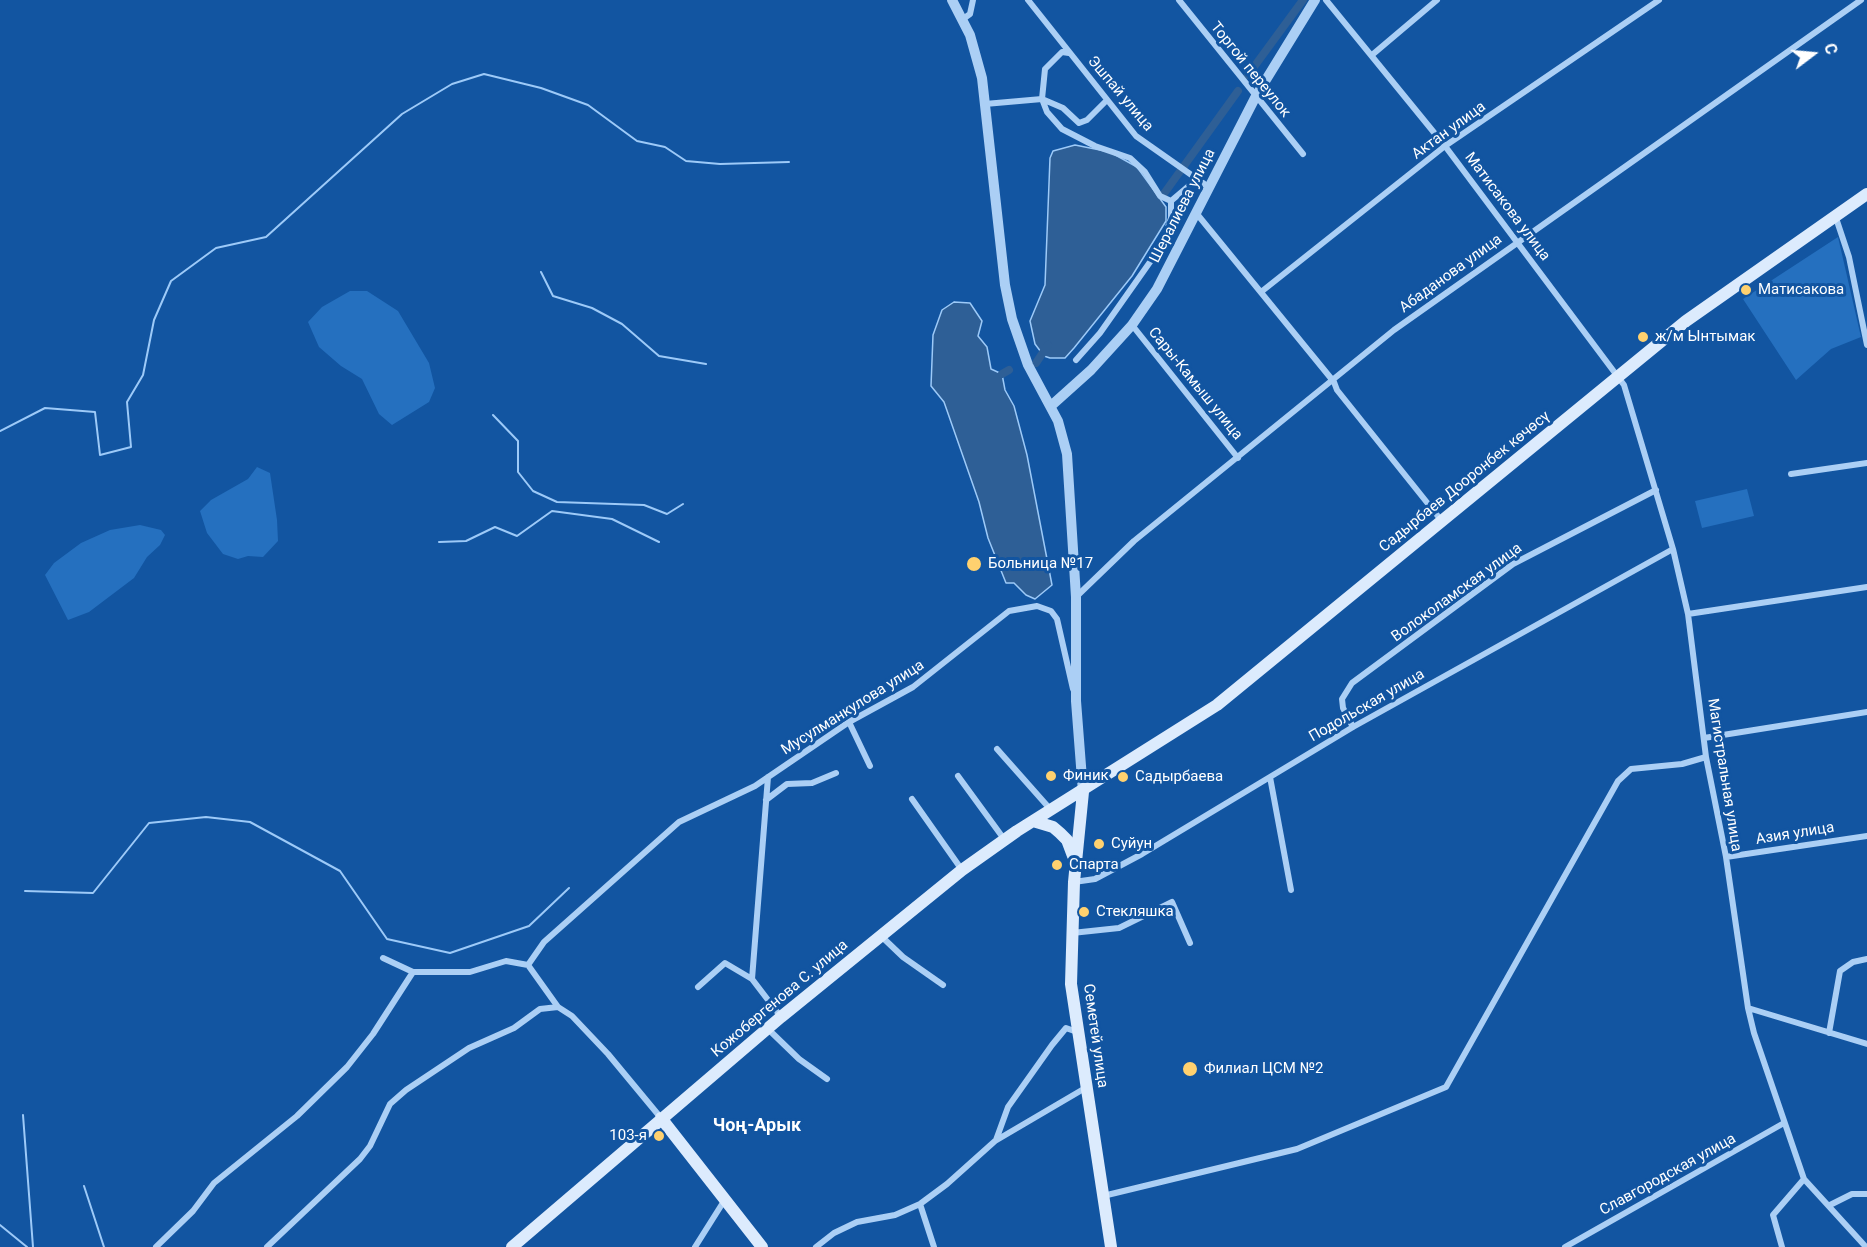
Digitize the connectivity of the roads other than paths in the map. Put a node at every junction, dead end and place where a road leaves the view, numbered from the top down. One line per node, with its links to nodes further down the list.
1 (952, 0): 10 (street)
2 (973, 0): 10 (street)
3 (1028, 0): 11 (street, Эшпай улица)
4 (1179, 0): 13 (street, Торгой переулок)
5 (1315, 0): 13 (street, Шералиева улица)
6 (1326, 0): 12 (street, Матисакова улица)
7 (1437, 0): 12 (street)
8 (1659, 0): 17 (street, Актан улица)
9 (1861, 0): 25 (street, Абаданова улица)
10 (963, 19): 16 (street)
11 (1070, 54): 14 (street); 15 (street, Эшпай улица)
12 (1372, 55): 17 (street, Матисакова улица)
13 (1256, 96): 18 (street, Торгой переулок); 20 (street, Шералиева улица)
14 (1042, 99): 15 (street); 16 (street); 22 (street)
15 (1107, 100): 19 (street, Эшпай улица)
16 (985, 105): 32 (street)
17 (1445, 146): 25 (street, Матисакова улица); 26 (street, Актан улица)
18 (1303, 154)
19 (1197, 179): 20 (street, Эшпай улица); 22 (street)
20 (1210, 188): 23 (street, Шералиева улица)
21 (1867, 194): 24 (main road, Садырбаев Дооронбек көчөсү)
22 (1171, 201): 29 (street)
23 (1197, 214): 26 (street); 27 (street, Шералиева улица)
24 (1834, 215): 28 (street); 30 (main road, Садырбаев Дооронбек көчөсү)
25 (1518, 240): 30 (street, Матисакова улица); 31 (street, Абаданова улица)
26 (1260, 292): 31 (street)
27 (1132, 325): 32 (street, Шералиева улица); 33 (street, Сары-Камыш улица)
28 (1867, 345)
29 (1076, 360)
30 (1618, 376): 36 (street, Магистральная улица); 37 (main road, Садырбаев Дооронбек көчөсү)
31 (1334, 382): 33 (street, Абаданова улица); 37 (street)
32 (1052, 405): 40 (street)
33 (1238, 458): 40 (street, Абаданова улица)
34 (1867, 463): 35 (street)
35 (1791, 474)
36 (1656, 490): 38 (street, Магистральная улица); 45 (street, Волоколамская улица)
37 (1441, 520): 54 (main road, Садырбаев Дооронбек көчөсү)
38 (1673, 549): 41 (street, Магистральная улица); 45 (street, Подольская улица)
39 (1867, 586): 41 (street)
40 (1076, 597): 42 (street)
41 (1688, 614): 46 (street, Магистральная улица)
42 (1076, 701): 44 (street, Мусулманкулова улица); 54 (street)
43 (1867, 712): 46 (street)
44 (849, 722): 49 (street); 52 (street, Мусулманкулова улица)
45 (1353, 727): 53 (street, Подольская улица)
46 (1704, 738): 48 (street, Магистральная улица)
47 (997, 749): 57 (street)
48 (1706, 756): 61 (street, Магистральная улица); 90 (street)
49 (870, 766)
50 (836, 773): 56 (street)
51 (958, 776): 60 (street)
52 (768, 777): 56 (street); 71 (street, Мусулманкулова улица)
53 (1270, 777): 64 (street, Подольская улица); 65 (street)
54 (1083, 792): 57 (main road, Кожобергенова С. улица); 62 (main road, Семетей улица)
55 (912, 799): 63 (street)
56 (766, 800): 73 (street)
57 (1051, 810): 58 (main road, Кожобергенова С. улица)
58 (1033, 821): 60 (main road, Кожобергенова С. улица); 62 (main road)
59 (1867, 836): 61 (street, Азия улица)
60 (1004, 839): 63 (main road, Кожобергенова С. улица)
61 (1726, 857): 77 (street, Магистральная улица)
62 (1076, 863): 64 (main road, Семетей улица)
63 (962, 870): 67 (main road, Кожобергенова С. улица)
64 (1074, 882): 66 (main road, Семетей улица)
65 (1291, 890)
66 (1072, 933): 68 (street); 80 (main road, Семетей улица)
67 (880, 935): 74 (street); 78 (main road, Кожобергенова С. улица)
68 (1190, 942)
69 (383, 958): 72 (street)
70 (1867, 959): 81 (street)
71 (528, 965): 72 (street); 76 (street)
72 (413, 972): 94 (street)
73 (752, 979): 75 (street); 78 (street)
74 (943, 985)
75 (698, 987)
76 (558, 1007): 85 (street); 95 (street)
77 (1748, 1008): 81 (street); 86 (street, Магистральная улица)
78 (781, 1017): 79 (main road, Кожобергенова С. улица)
79 (767, 1029): 83 (street); 85 (main road, Кожобергенова С. улица)
80 (1077, 1032): 84 (main road, Семетей улица); 87 (street)
81 (1829, 1033): 82 (street)
82 (1867, 1044)
83 (827, 1079)
84 (1087, 1086): 87 (street); 90 (main road, Семетей улица)
85 (662, 1118): 91 (main road); 96 (main road, Кожобергенова С. улица)
86 (1784, 1124): 88 (street, Магистральная улица); 102 (street, Славгородская улица)
87 (995, 1141): 92 (street)
88 (1804, 1179): 93 (street); 103 (street)
89 (1867, 1194): 93 (street)
90 (1103, 1196): 101 (main road, Семетей улица)
91 (724, 1201): 97 (street); 98 (main road)
92 (920, 1204): 99 (street); 100 (street)
93 (1830, 1205): 104 (street)
94 (156, 1247)
95 (267, 1247)
96 (512, 1247)
97 (695, 1247)
98 (762, 1247)
99 (816, 1247)
100 (934, 1247)
101 (1111, 1247)
102 (1565, 1247)
103 (1782, 1247)
104 (1866, 1247)

